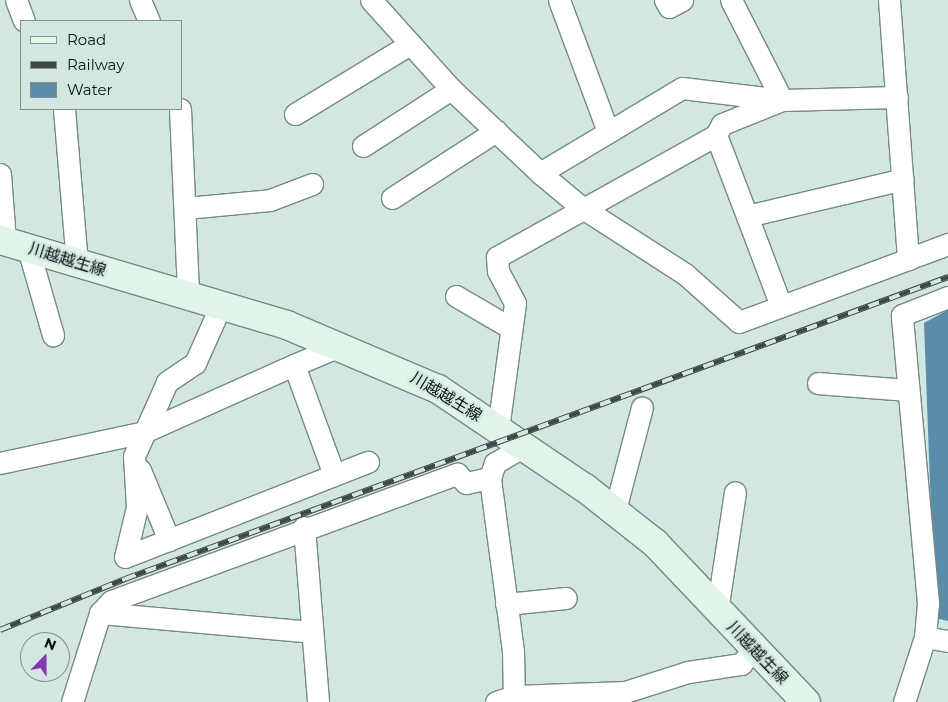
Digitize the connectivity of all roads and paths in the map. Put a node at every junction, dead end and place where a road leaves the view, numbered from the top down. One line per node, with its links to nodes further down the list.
1 (16, 0): 9 (street)
2 (140, 0): 10 (street)
3 (371, 0): 11 (street)
4 (559, 0): 19 (street)
5 (665, 0): 6 (street)
6 (682, 0)
7 (732, 0): 14 (street)
8 (889, 0): 13 (street)
9 (24, 20)
10 (149, 20)
11 (410, 44): 12 (street); 17 (street)
12 (451, 89): 18 (street); 21 (street)
13 (897, 97): 14 (street); 24 (street)
14 (782, 100): 19 (street); 20 (street)
15 (64, 110): 33 (street)
16 (180, 110): 28 (street)
17 (295, 114)
18 (496, 131): 22 (street); 26 (street)
19 (608, 132): 22 (street)
20 (716, 135): 27 (street); 29 (street)
21 (363, 146)
22 (540, 172): 27 (street)
23 (0, 174): 30 (street)
24 (903, 178): 29 (street); 32 (street)
25 (312, 184): 28 (street)
26 (392, 198)
27 (581, 207): 38 (street); 39 (street)
28 (186, 208): 34 (street)
29 (747, 216): 38 (street)
30 (11, 243): 33 (main road, 川越越生線); 40 (street)
31 (948, 244): 32 (street)
32 (908, 259): 38 (street)
33 (77, 263): 34 (main road, 川越越生線)
34 (188, 295): 37 (main road, 川越越生線)
35 (456, 296): 39 (street)
36 (948, 297): 44 (street)
37 (221, 305): 41 (main road, 川越越生線); 47 (street)
38 (782, 306)
39 (509, 327): 46 (street)
40 (52, 335)
41 (342, 345): 42 (street); 46 (main road, 川越越生線)
42 (294, 365): 47 (street); 52 (street)
43 (818, 383): 44 (street)
44 (907, 390): 63 (street)
45 (642, 408): 55 (street)
46 (498, 429): 48 (main road, 川越越生線)
47 (144, 432): 49 (street); 51 (street)
48 (524, 446): 53 (street); 55 (main road, 川越越生線)
49 (134, 456): 57 (street); 57 (street)
50 (368, 462): 52 (street)
51 (0, 463)
52 (334, 475): 57 (street)
53 (490, 478): 56 (street); 59 (street)
54 (735, 492): 60 (street)
55 (615, 510): 60 (main road, 川越越生線)
56 (304, 527): 61 (street); 62 (street)
57 (169, 540)
58 (566, 598): 59 (street)
59 (506, 604): 66 (street)
60 (717, 611): 65 (main road, 川越越生線)
61 (100, 613): 62 (street); 67 (street)
62 (312, 632): 68 (street)
63 (925, 637): 64 (street); 70 (street)
64 (948, 641)
65 (753, 650): 66 (street); 69 (main road, 川越越生線)
66 (508, 700)
67 (72, 702)
68 (318, 702)
69 (806, 702)
70 (904, 702)

